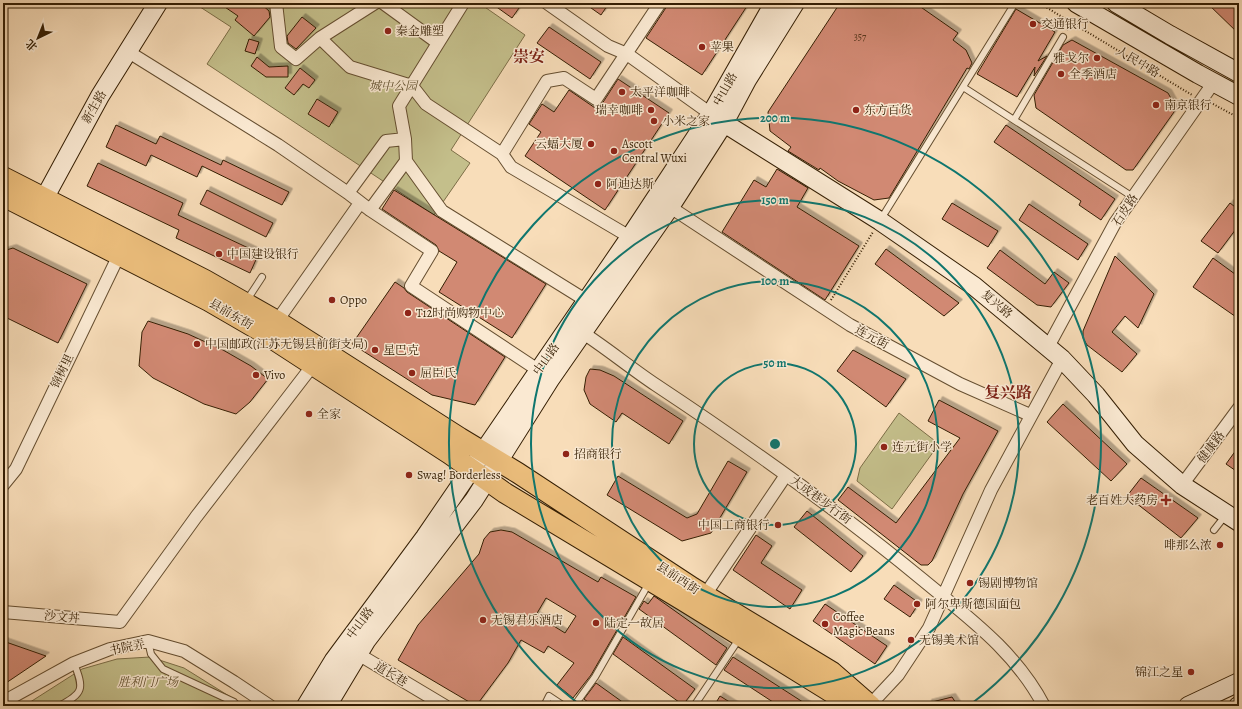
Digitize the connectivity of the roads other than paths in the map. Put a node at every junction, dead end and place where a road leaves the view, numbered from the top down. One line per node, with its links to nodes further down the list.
1 (158, 3): 16 (main road, 新生路)
2 (276, 3): 14 (street)
3 (375, 3): 14 (street)
4 (383, 3): 15 (street)
5 (463, 3): 15 (street)
6 (547, 3): 17 (street)
7 (660, 3): 17 (street)
8 (774, 3): 23 (main road, 中山路)
9 (795, 3): 23 (main road, 中山路)
10 (1015, 3): 21 (lane)
11 (1076, 3): 19 (main road, 人民中路)
12 (1116, 3): 18 (main road)
13 (1063, 37): 24 (lane)
14 (320, 38): 20 (street)
15 (438, 43): 20 (street)
16 (127, 51): 29 (street); 32 (main road, 新生路)
17 (627, 54): 23 (street); 26 (street)
18 (1239, 73)
19 (1214, 82): 22 (main road, 人民中路); 31 (street, 石皮路)
20 (412, 86): 25 (street); 26 (street)
21 (962, 87): 24 (lane); 35 (lane)
22 (1239, 96)
23 (717, 119): 34 (main road, 中山路); 35 (main road, 复兴路); 36 (main road, 中山路)
24 (1014, 120): 31 (lane)
25 (405, 139): 27 (street); 29 (street)
26 (502, 154): 36 (street)
27 (406, 161): 33 (street); 39 (street)
28 (3, 177): 32 (main road, 县前东街)
29 (348, 193): 33 (street)
30 (3, 196): 32 (main road, 县前东街)
31 (1133, 197): 43 (street, 石皮路)
32 (40, 206): 37 (main road, 县前东街); 40 (main road, 县前东街)
33 (365, 207): 41 (street); 46 (street)
34 (670, 207): 42 (main road, 中山路); 48 (street, 连元街)
35 (880, 221): 43 (main road, 复兴路)
36 (630, 237): 39 (main road, 中山路)
37 (118, 255): 45 (main road, 县前东街); 52 (street, 锦树里)
38 (262, 277): 40 (lane)
39 (587, 301): 42 (main road, 中山路)
40 (245, 303): 41 (main road, 县前东街)
41 (277, 321): 49 (main road, 县前东街)
42 (576, 329): 46 (main road, 中山路); 49 (main road, 中山路); 51 (street, 大成巷步行街)
43 (1048, 347): 44 (main road, 复兴路)
44 (1062, 359): 48 (street); 53 (main road, 复兴路)
45 (313, 365): 50 (main road, 县前东街); 59 (street, 沙文丼)
46 (538, 370): 49 (main road, 中山路)
47 (1239, 408): 53 (street, 健康路)
48 (1030, 415): 58 (street)
49 (491, 457): 50 (main road, 中山路); 57 (main road, 县前西街)
50 (479, 474): 56 (main road, 县前西街); 62 (main road, 中山路); 70 (main road, 中山路)
51 (786, 475): 57 (street); 58 (street, 大成巷步行街)
52 (3, 485)
53 (1182, 485): 54 (main road, 复兴路)
54 (1232, 518): 55 (lane)
55 (1214, 530)
56 (651, 581): 60 (main road, 县前西街); 75 (lane)
57 (705, 595): 66 (main road, 县前西街)
58 (943, 596): 66 (street); 78 (street, 大成巷步行街)
59 (3, 612)
60 (741, 636): 76 (lane); 77 (main road, 县前西街)
61 (148, 641): 63 (street, 书院弄); 68 (lane); 69 (street, 书院弄)
62 (358, 654): 71 (main road, 中山路); 72 (street, 道长巷)
63 (74, 663): 65 (street, 书院弄); 67 (lane)
64 (1239, 682): 79 (main road)
65 (3, 702)
66 (871, 705)
67 (60, 706)
68 (238, 706)
69 (270, 706)
70 (306, 706)
71 (327, 706)
72 (445, 706)
73 (544, 706): 74 (lane)
74 (564, 706)
75 (574, 706)
76 (694, 706)
77 (848, 706)
78 (1044, 706)
79 (1188, 706)

